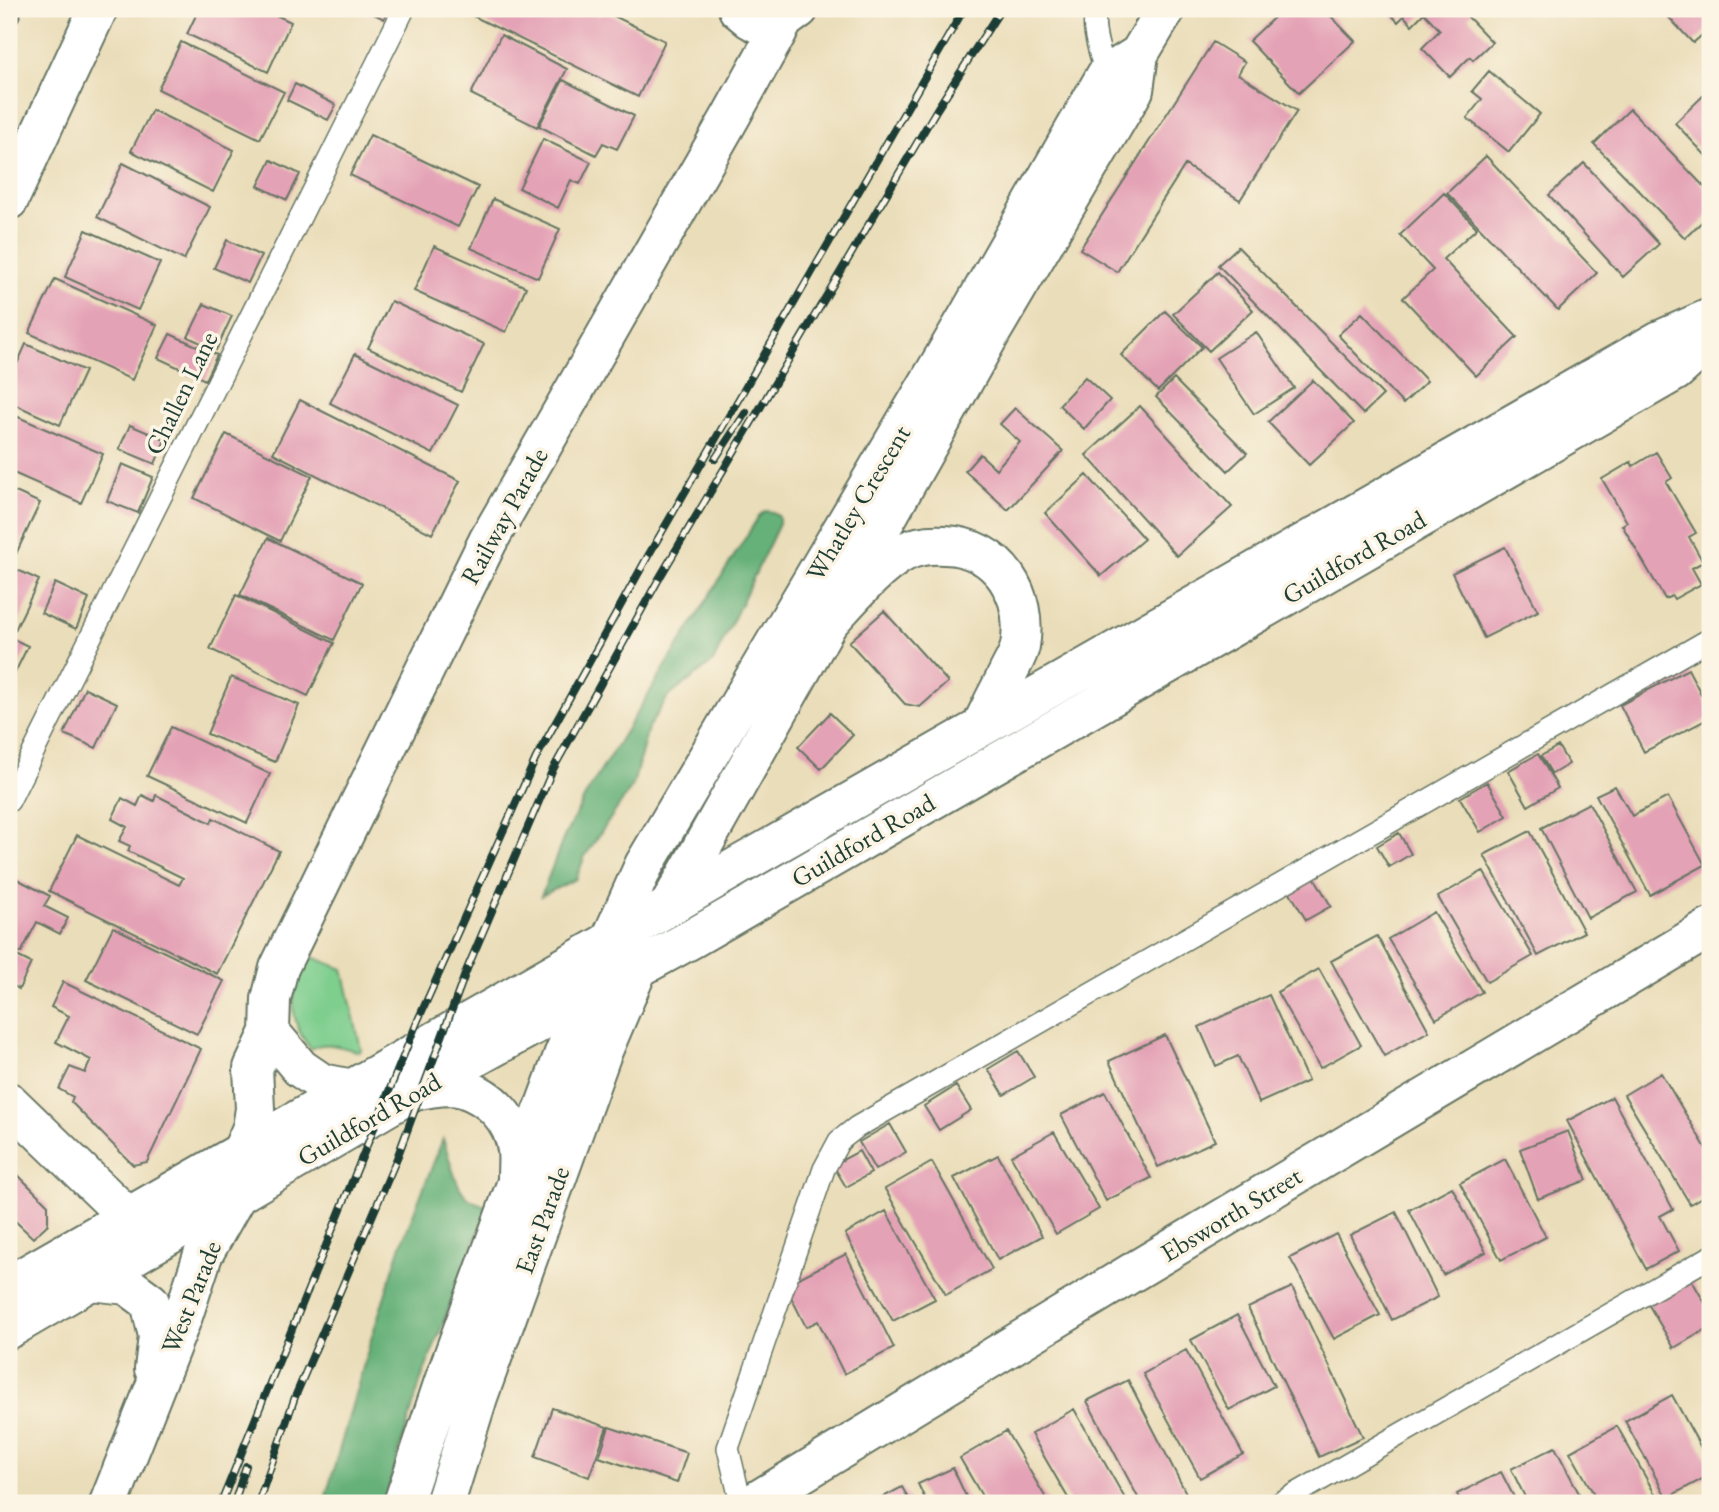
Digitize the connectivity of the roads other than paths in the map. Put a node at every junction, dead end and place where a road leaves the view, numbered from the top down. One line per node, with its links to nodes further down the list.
1 (98, 9): 9 (main road)
2 (404, 9): 15 (lane, Challen Lane)
3 (738, 9): 6 (main road)
4 (1098, 9): 8 (lane)
5 (1166, 9): 7 (main road, Whatley Crescent)
6 (785, 18): 20 (main road, Railway Parade)
7 (1139, 54): 8 (main road, Whatley Crescent); 12 (main road, Whatley Crescent)
8 (1106, 75): 19 (main road, Whatley Crescent)
9 (9, 200)
10 (1710, 318): 14 (main road, Guildford Road)
11 (1710, 341): 18 (main road, Guildford Road)
12 (826, 625): 14 (main road); 16 (main road, Whatley Crescent)
13 (1710, 639): 36 (lane)
14 (981, 727): 16 (main road, Guildford Road)
15 (9, 802)
16 (669, 906): 18 (main road, Whatley Crescent); 19 (main road, Guildford Road)
17 (1710, 928): 37 (main road, Ebsworth Street)
18 (645, 955): 19 (main road, Guildford Road); 35 (main road, East Parade)
19 (598, 969): 21 (main road, Guildford Road); 22 (main road, Guildford Road); 25 (main road, East Parade)
20 (270, 1032): 21 (main road); 24 (main road, Railway Parade)
21 (353, 1089): 24 (main road, Guildford Road)
22 (414, 1091): 25 (main road); 26 (main road, Guildford Road)
23 (9, 1102): 27 (main road)
24 (241, 1153): 27 (main road, Guildford Road)
25 (517, 1183): 34 (main road, East Parade)
26 (237, 1195): 29 (main road, Guildford Road); 32 (main road, West Parade)
27 (128, 1217): 30 (main road, Guildford Road)
28 (1710, 1257): 38 (lane)
29 (91, 1281): 31 (main road, Guildford Road); 32 (main road, West Parade)
30 (9, 1285)
31 (9, 1329)
32 (149, 1402): 33 (main road, West Parade)
33 (109, 1503)
34 (404, 1503)
35 (444, 1503)
36 (741, 1503)
37 (753, 1503)
38 (1280, 1503)

